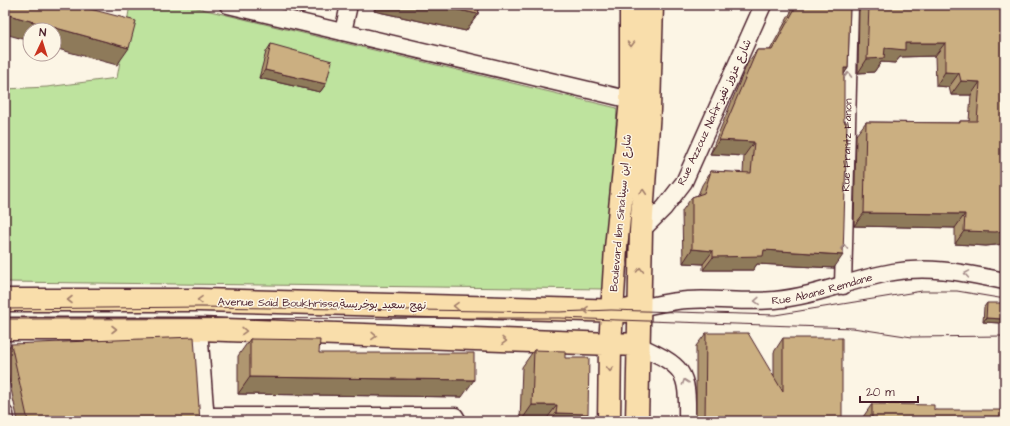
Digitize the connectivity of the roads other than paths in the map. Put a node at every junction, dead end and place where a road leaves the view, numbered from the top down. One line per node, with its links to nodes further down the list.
1 (228, 5): 7 (street)
2 (349, 5): 7 (street)
3 (631, 5): 8 (main road, Boulevard Ibn Sina:شارع ابن سينا, one-way to 8)
4 (652, 5): 8 (main road, Boulevard Ibn Sina:شارع ابن سينا)
5 (763, 5): 9 (street, Rue Azzouz Nafir;شارع عزوز نفير)
6 (850, 5): 11 (street, Rue Frantz Fanon, one-way to 6)
7 (343, 32): 8 (street)
8 (640, 105): 9 (main road, Boulevard Ibn Sina:شارع ابن سينا, one-way to 8); 14 (main road, Boulevard Ibn Sina:شارع ابن سينا)
9 (641, 231): 13 (main road, Boulevard Ibn Sina:شارع ابن سينا, one-way to 9)
10 (1005, 281): 11 (street, Rue Abane Remdane, one-way to 11)
11 (843, 286): 13 (street, Rue Abane Remdane, one-way to 13)
12 (5, 300): 14 (main road, Avenue Saïd Boukhrissa;نهج سعيد بوخريسة, one-way to 12)
13 (639, 308): 14 (main road, Avenue Saïd Boukhrissa;نهج سعيد بوخريسة); 18 (main road, Boulevard Ibn Sina:شارع ابن سينا)
14 (611, 310): 17 (main road, Boulevard Ibn Sina:شارع ابن سينا)
15 (5, 329): 16 (main road, one-way to 16)
16 (199, 329): 17 (main road, one-way to 17); 20 (street)
17 (610, 345): 18 (main road); 23 (main road, Boulevard Ibn Sina:شارع ابن سينا, one-way to 23)
18 (638, 345): 24 (main road, Boulevard Ibn Sina:شارع ابن سينا); 25 (street, one-way to 18)
19 (5, 414): 21 (street)
20 (206, 418): 22 (street)
21 (6, 421)
22 (458, 421)
23 (609, 421)
24 (638, 421)
25 (687, 421)

